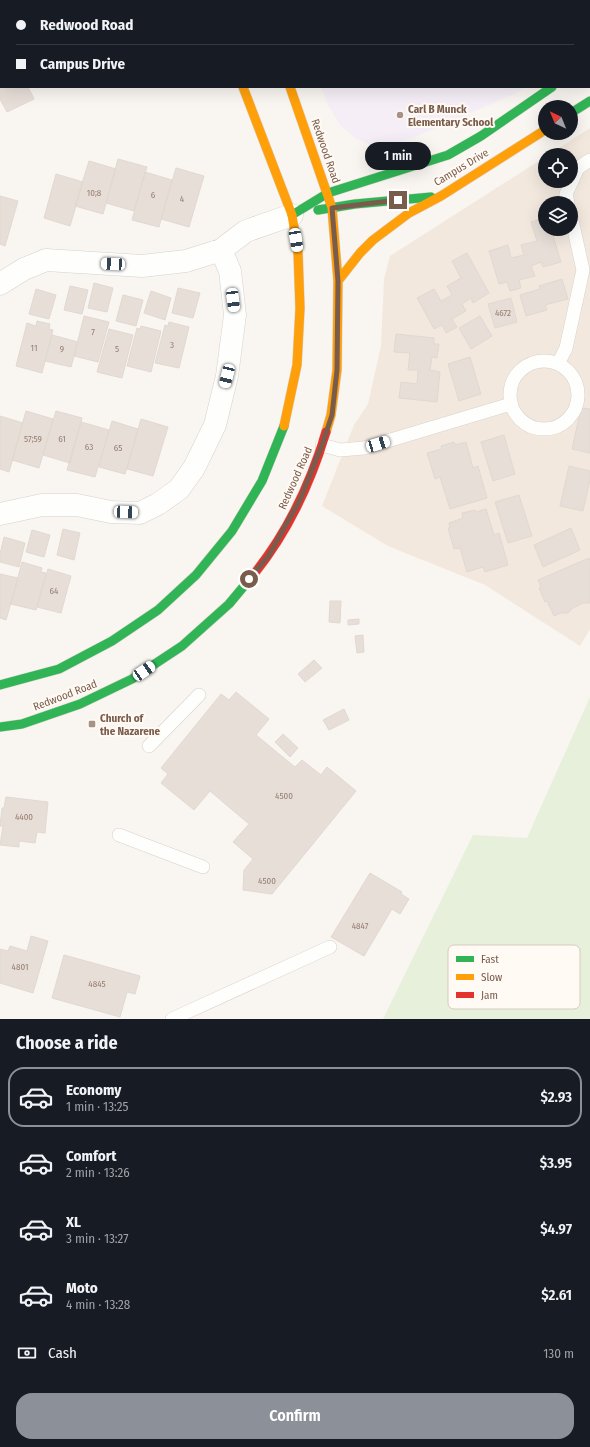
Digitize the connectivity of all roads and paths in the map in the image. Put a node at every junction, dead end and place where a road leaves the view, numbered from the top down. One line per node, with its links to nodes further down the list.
1 (244, 88): 12 (main road)
2 (290, 88): 8 (main road, Redwood Road)
3 (551, 88): 8 (main road, Campus Drive)
4 (590, 101): 5 (main road)
5 (578, 109)
6 (538, 134): 9 (main road, Campus Drive)
7 (590, 160): 10 (lane)
8 (328, 193): 11 (main road, Redwood Road); 12 (main road, Campus Drive)
9 (441, 196): 11 (main road, Campus Drive); 15 (main road)
10 (566, 196)
11 (332, 208): 12 (main road, Campus Drive); 15 (main road, Redwood Road)
12 (292, 215): 14 (street); 21 (main road)
13 (575, 236): 17 (lane)
14 (221, 250): 16 (street); 20 (street)
15 (338, 281): 19 (main road, Redwood Road)
16 (0, 284)
17 (558, 364): 18 (lane); 18 (lane)
18 (511, 404): 19 (lane)
19 (322, 445): 23 (main road, Redwood Road)
20 (0, 514)
21 (0, 685)
22 (199, 695): 24 (lane)
23 (0, 728)
24 (149, 746)
25 (119, 835): 26 (lane)
26 (203, 868)
27 (330, 947): 28 (lane)
28 (172, 1019)

